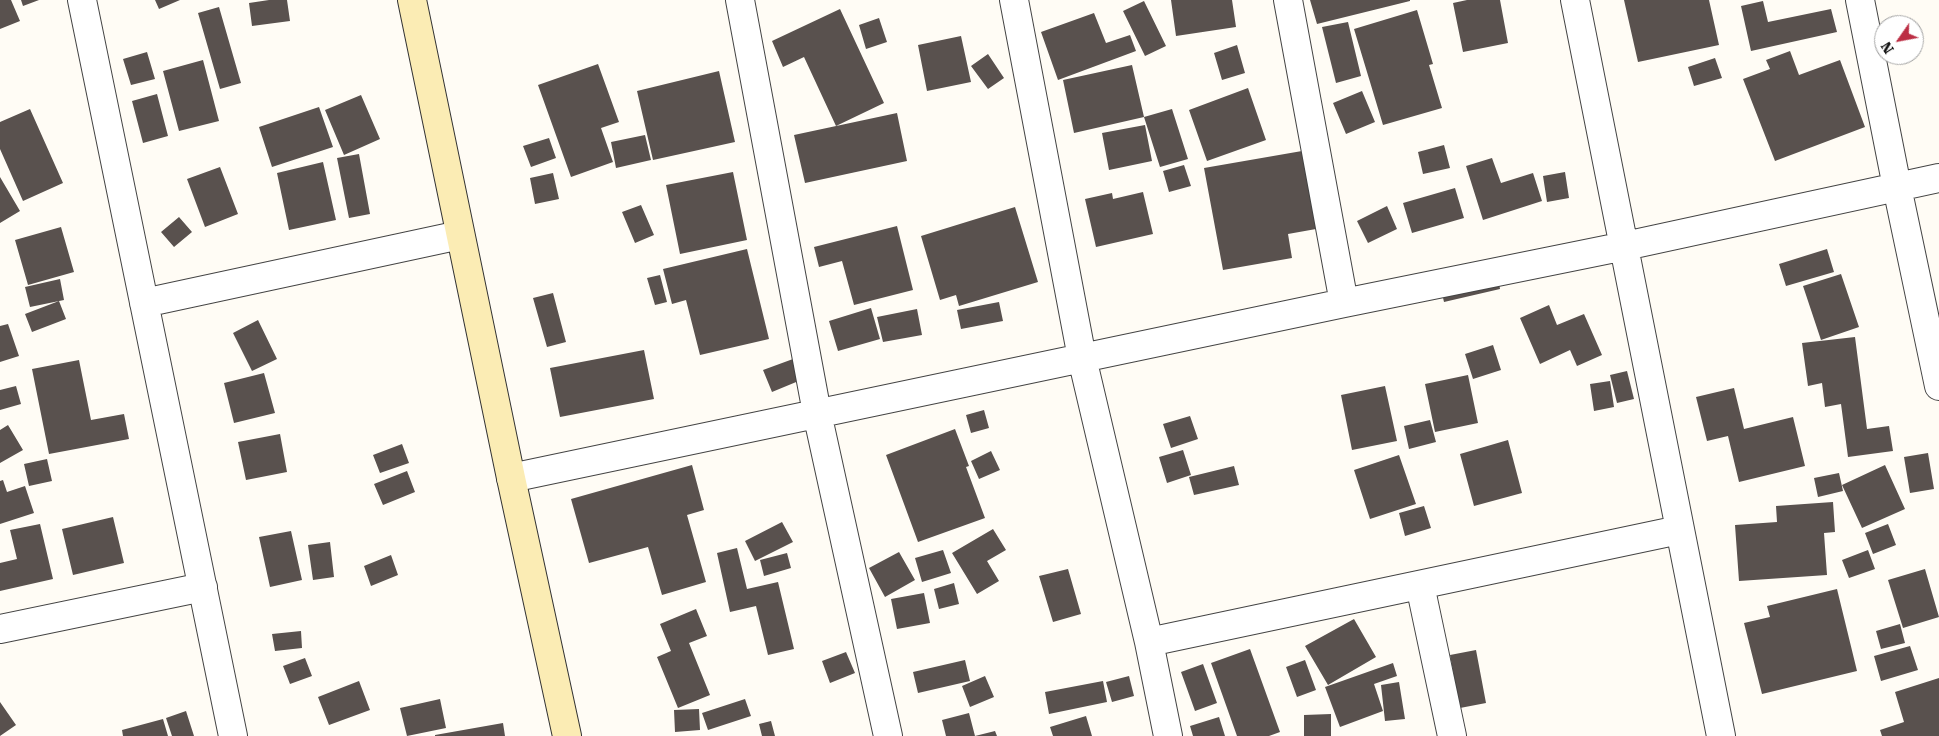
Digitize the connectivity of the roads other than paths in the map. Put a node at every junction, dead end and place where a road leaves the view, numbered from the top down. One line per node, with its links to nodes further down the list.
1 (82, 0): 12 (street)
2 (412, 0): 10 (street)
3 (740, 0): 16 (street)
4 (1014, 0): 14 (street)
5 (1288, 0): 13 (street)
6 (1575, 0): 11 (street)
7 (1860, 0): 9 (street)
8 (1939, 178): 9 (street)
9 (1897, 187): 11 (street); 15 (street)
10 (460, 235): 12 (street); 17 (street)
11 (1625, 246): 13 (street); 18 (street)
12 (144, 303): 20 (street)
13 (1344, 303): 14 (street)
14 (1082, 358): 16 (street); 22 (street)
15 (1939, 386)
16 (818, 413): 17 (street); 25 (street)
17 (512, 478): 24 (street)
18 (1679, 530): 19 (street); 28 (street)
19 (1420, 585): 22 (street); 27 (street)
20 (203, 587): 21 (street); 23 (street)
21 (0, 629)
22 (1149, 642): 26 (street)
23 (233, 736)
24 (567, 736)
25 (888, 736)
26 (1168, 736)
27 (1452, 736)
28 (1721, 736)

